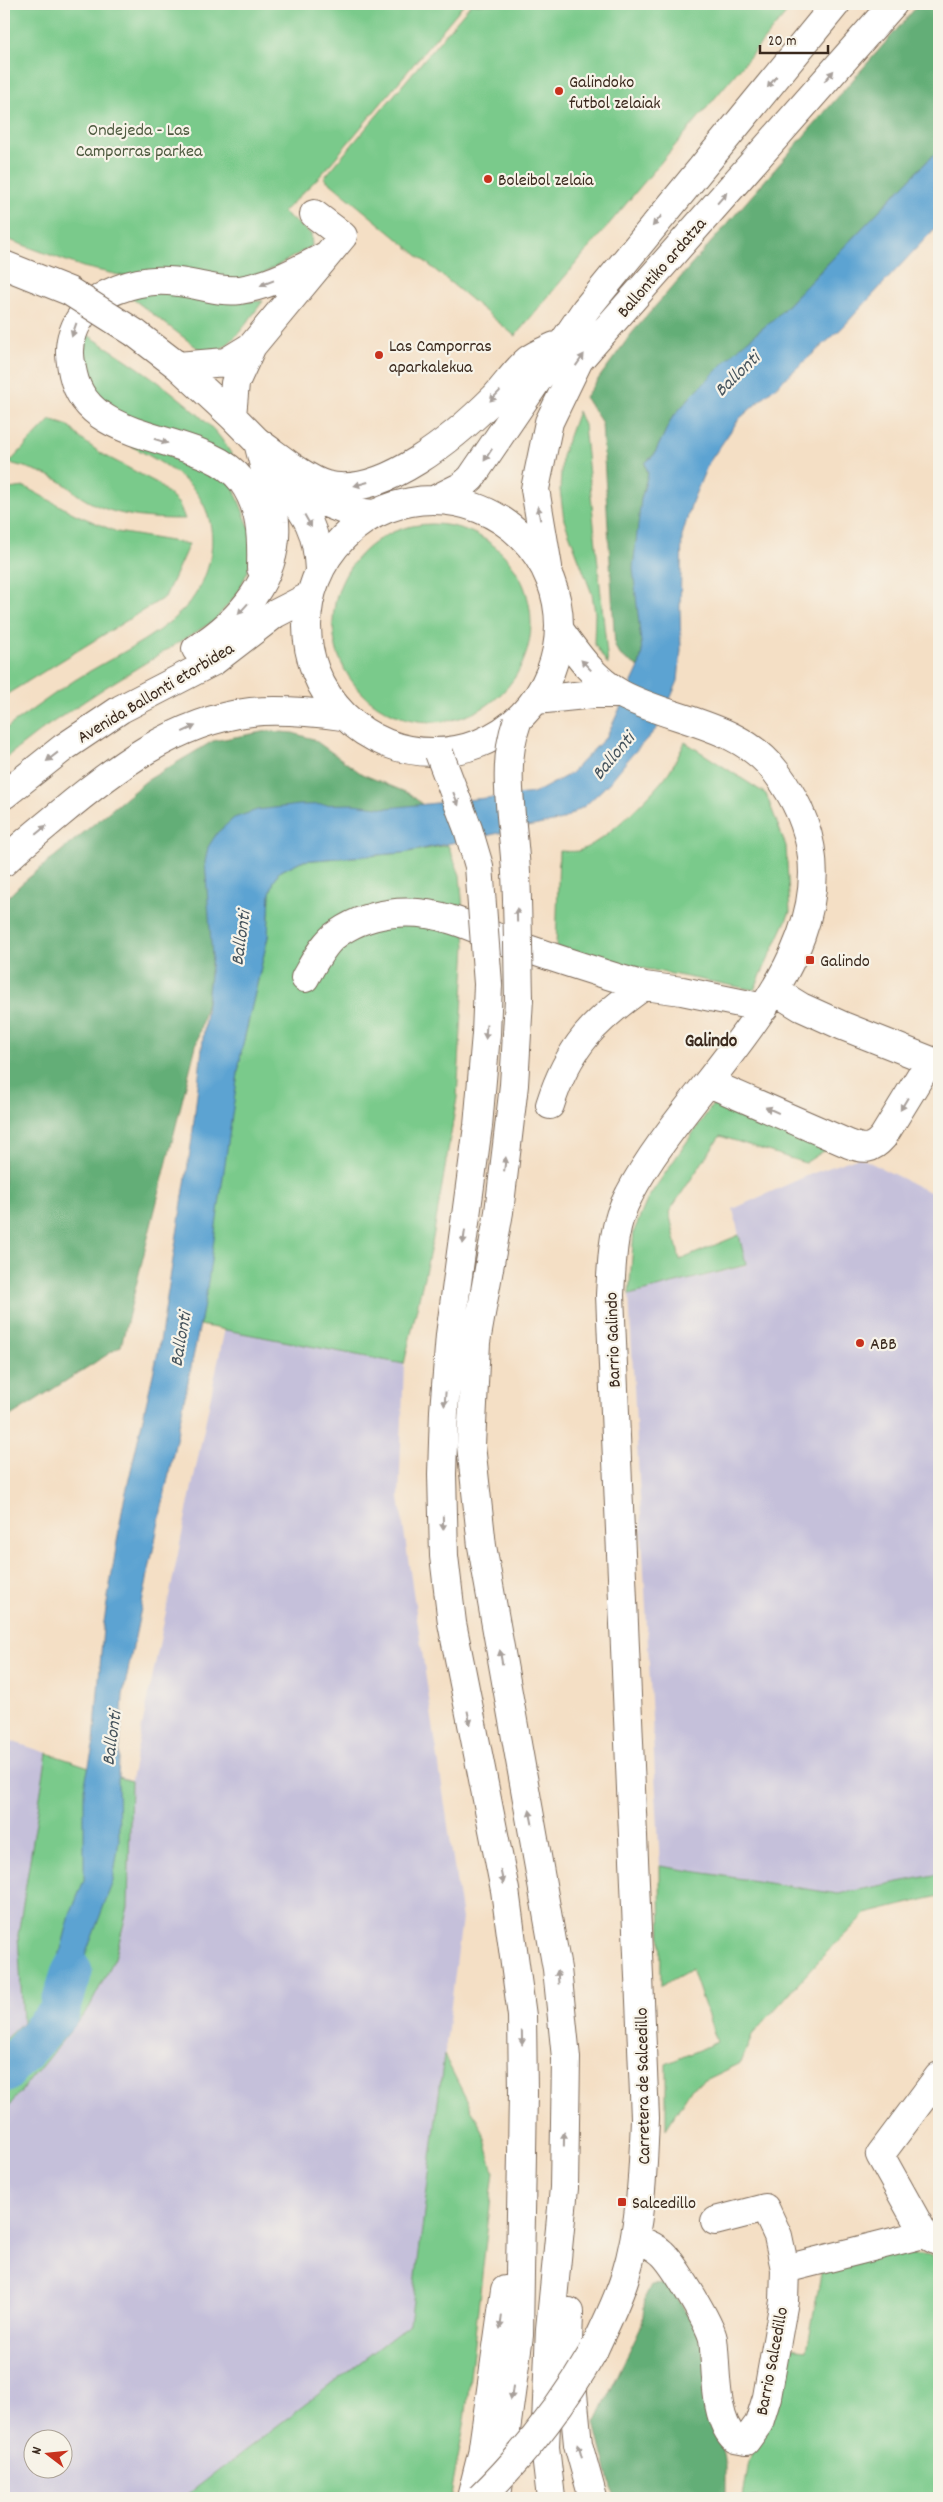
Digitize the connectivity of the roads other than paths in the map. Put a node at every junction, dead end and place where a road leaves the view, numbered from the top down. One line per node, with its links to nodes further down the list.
1 (836, 4): 6 (main road, Ballontiko ardatza, one-way to 6)
2 (893, 4): 14 (main road, Ballontiko ardatza, one-way to 2)
3 (314, 214): 4 (main road)
4 (327, 255): 7 (main road); 15 (main road, one-way to 15)
5 (4, 264): 8 (main road, bridge)
6 (563, 341): 10 (main road, one-way to 10); 11 (main road, Ballontiko ardatza, one-way to 11)
7 (252, 346): 8 (main road); 9 (main road)
8 (178, 366): 9 (main road)
9 (232, 416): 10 (main road)
10 (258, 442): 12 (main road); 13 (main road, one-way to 13); 15 (main road)
11 (436, 499): 12 (main road); 14 (main road)
12 (373, 514): 13 (main road)
13 (319, 570): 16 (main road)
14 (550, 578): 17 (main road)
15 (261, 583): 20 (main road, one-way to 20)
16 (310, 596): 20 (main road, Avenida Ballonti etorbidea); 21 (main road)
17 (559, 629): 18 (main road, one-way to 17); 19 (main road)
18 (620, 694): 19 (main road); 28 (main road, Barrio Galindo)
19 (536, 700): 22 (main road)
20 (121, 709): 24 (main road, Avenida Ballonti etorbidea, one-way to 24)
21 (342, 716): 23 (main road); 25 (main road, one-way to 21)
22 (516, 722): 23 (main road); 35 (main road, one-way to 22, bridge)
23 (439, 753): 34 (main road, one-way to 34, bridge)
24 (4, 795)
25 (4, 862)
26 (305, 978): 27 (main road)
27 (644, 986): 28 (main road); 31 (main road)
28 (770, 999): 29 (main road); 30 (main road, Barrio Galindo)
29 (934, 1063): 30 (main road, one-way to 30)
30 (709, 1083): 32 (main road, Barrio Galindo)
31 (550, 1105)
32 (624, 1627): 38 (main road, Carretera de Salcedillo)
33 (939, 2076): 37 (main road)
34 (522, 2152): 40 (main road, one-way to 40); 42 (main road, one-way to 42)
35 (564, 2188): 43 (main road); 44 (main road, one-way to 35)
36 (715, 2221): 39 (main road, Barrio Salcedillo)
37 (932, 2238): 39 (main road)
38 (635, 2239): 39 (main road, Barrio Salcedillo); 41 (main road, Carretera de Salcedillo, bridge)
39 (785, 2269)
40 (472, 2498)
41 (480, 2498)
42 (497, 2498)
43 (551, 2498)
44 (593, 2498)

